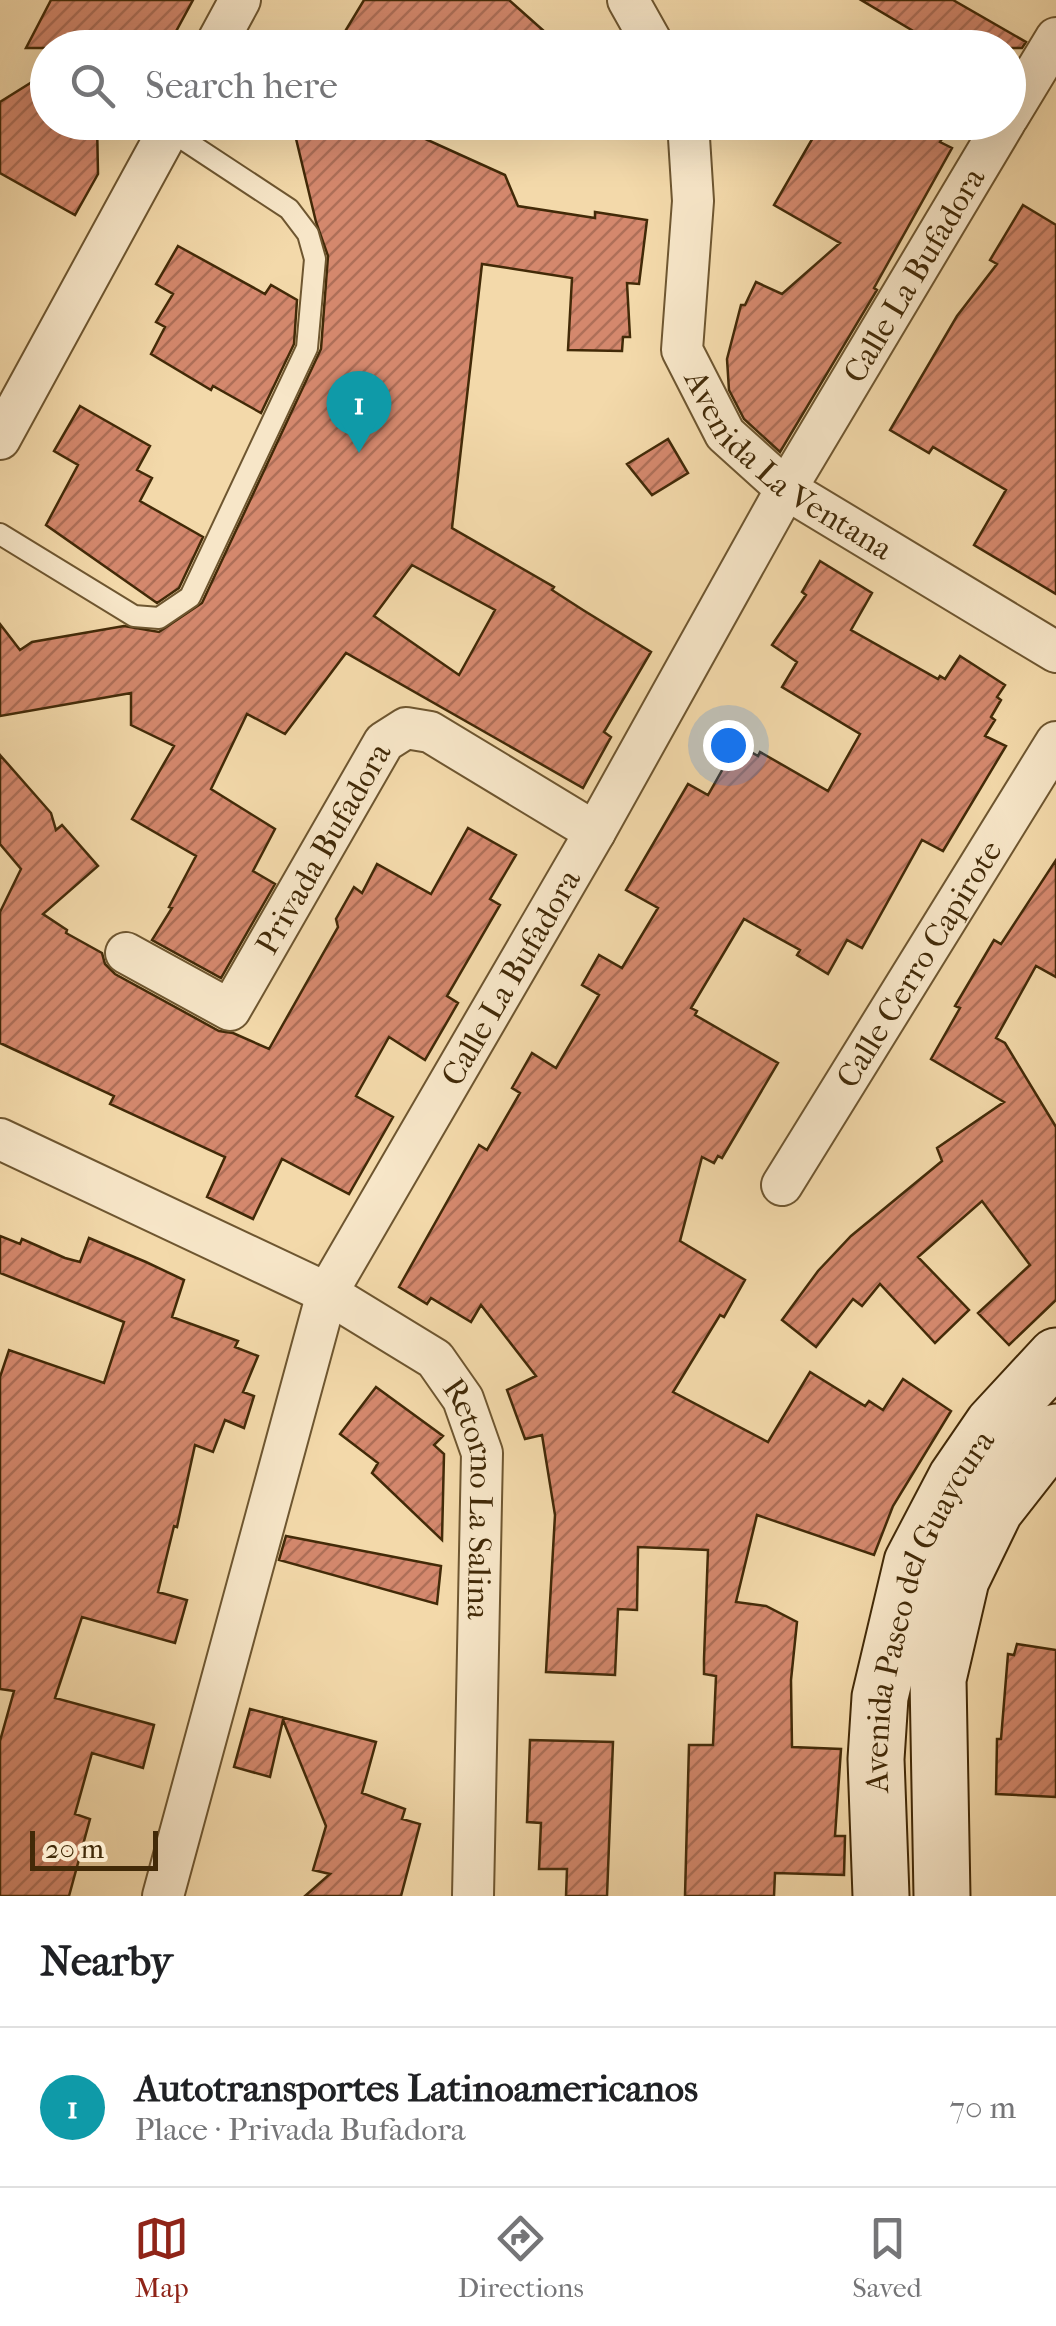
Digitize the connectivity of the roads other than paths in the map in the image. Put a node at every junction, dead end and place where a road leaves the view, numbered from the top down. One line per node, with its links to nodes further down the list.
1 (240, 0): 3 (street)
2 (628, 0): 4 (street)
3 (224, 30)
4 (644, 30)
5 (1056, 38): 6 (street, Calle La Bufadora)
6 (1026, 88)
7 (163, 140): 11 (street)
8 (191, 140): 13 (lane)
9 (689, 140): 12 (street, Avenida La Ventana)
10 (995, 140): 12 (street, Calle La Bufadora)
11 (0, 439)
12 (786, 489): 14 (street, Avenida La Ventana); 16 (street, Calle La Bufadora)
13 (0, 534)
14 (1056, 652)
15 (1056, 742): 19 (street, Calle Cerro Capirote)
16 (594, 832): 17 (street, Privada Bufadora); 20 (street, Calle La Bufadora)
17 (126, 953)
18 (0, 1139): 20 (street, Retorno La Salina)
19 (782, 1186)
20 (327, 1293): 23 (street, Calle La Bufadora); 24 (street, Retorno La Salina)
21 (1056, 1356): 25 (main road, Avenida Paseo del Guaycura)
22 (1056, 1432): 26 (main road, Avenida Paseo del Guaycura)
23 (163, 1896)
24 (473, 1896)
25 (881, 1896)
26 (942, 1896)

